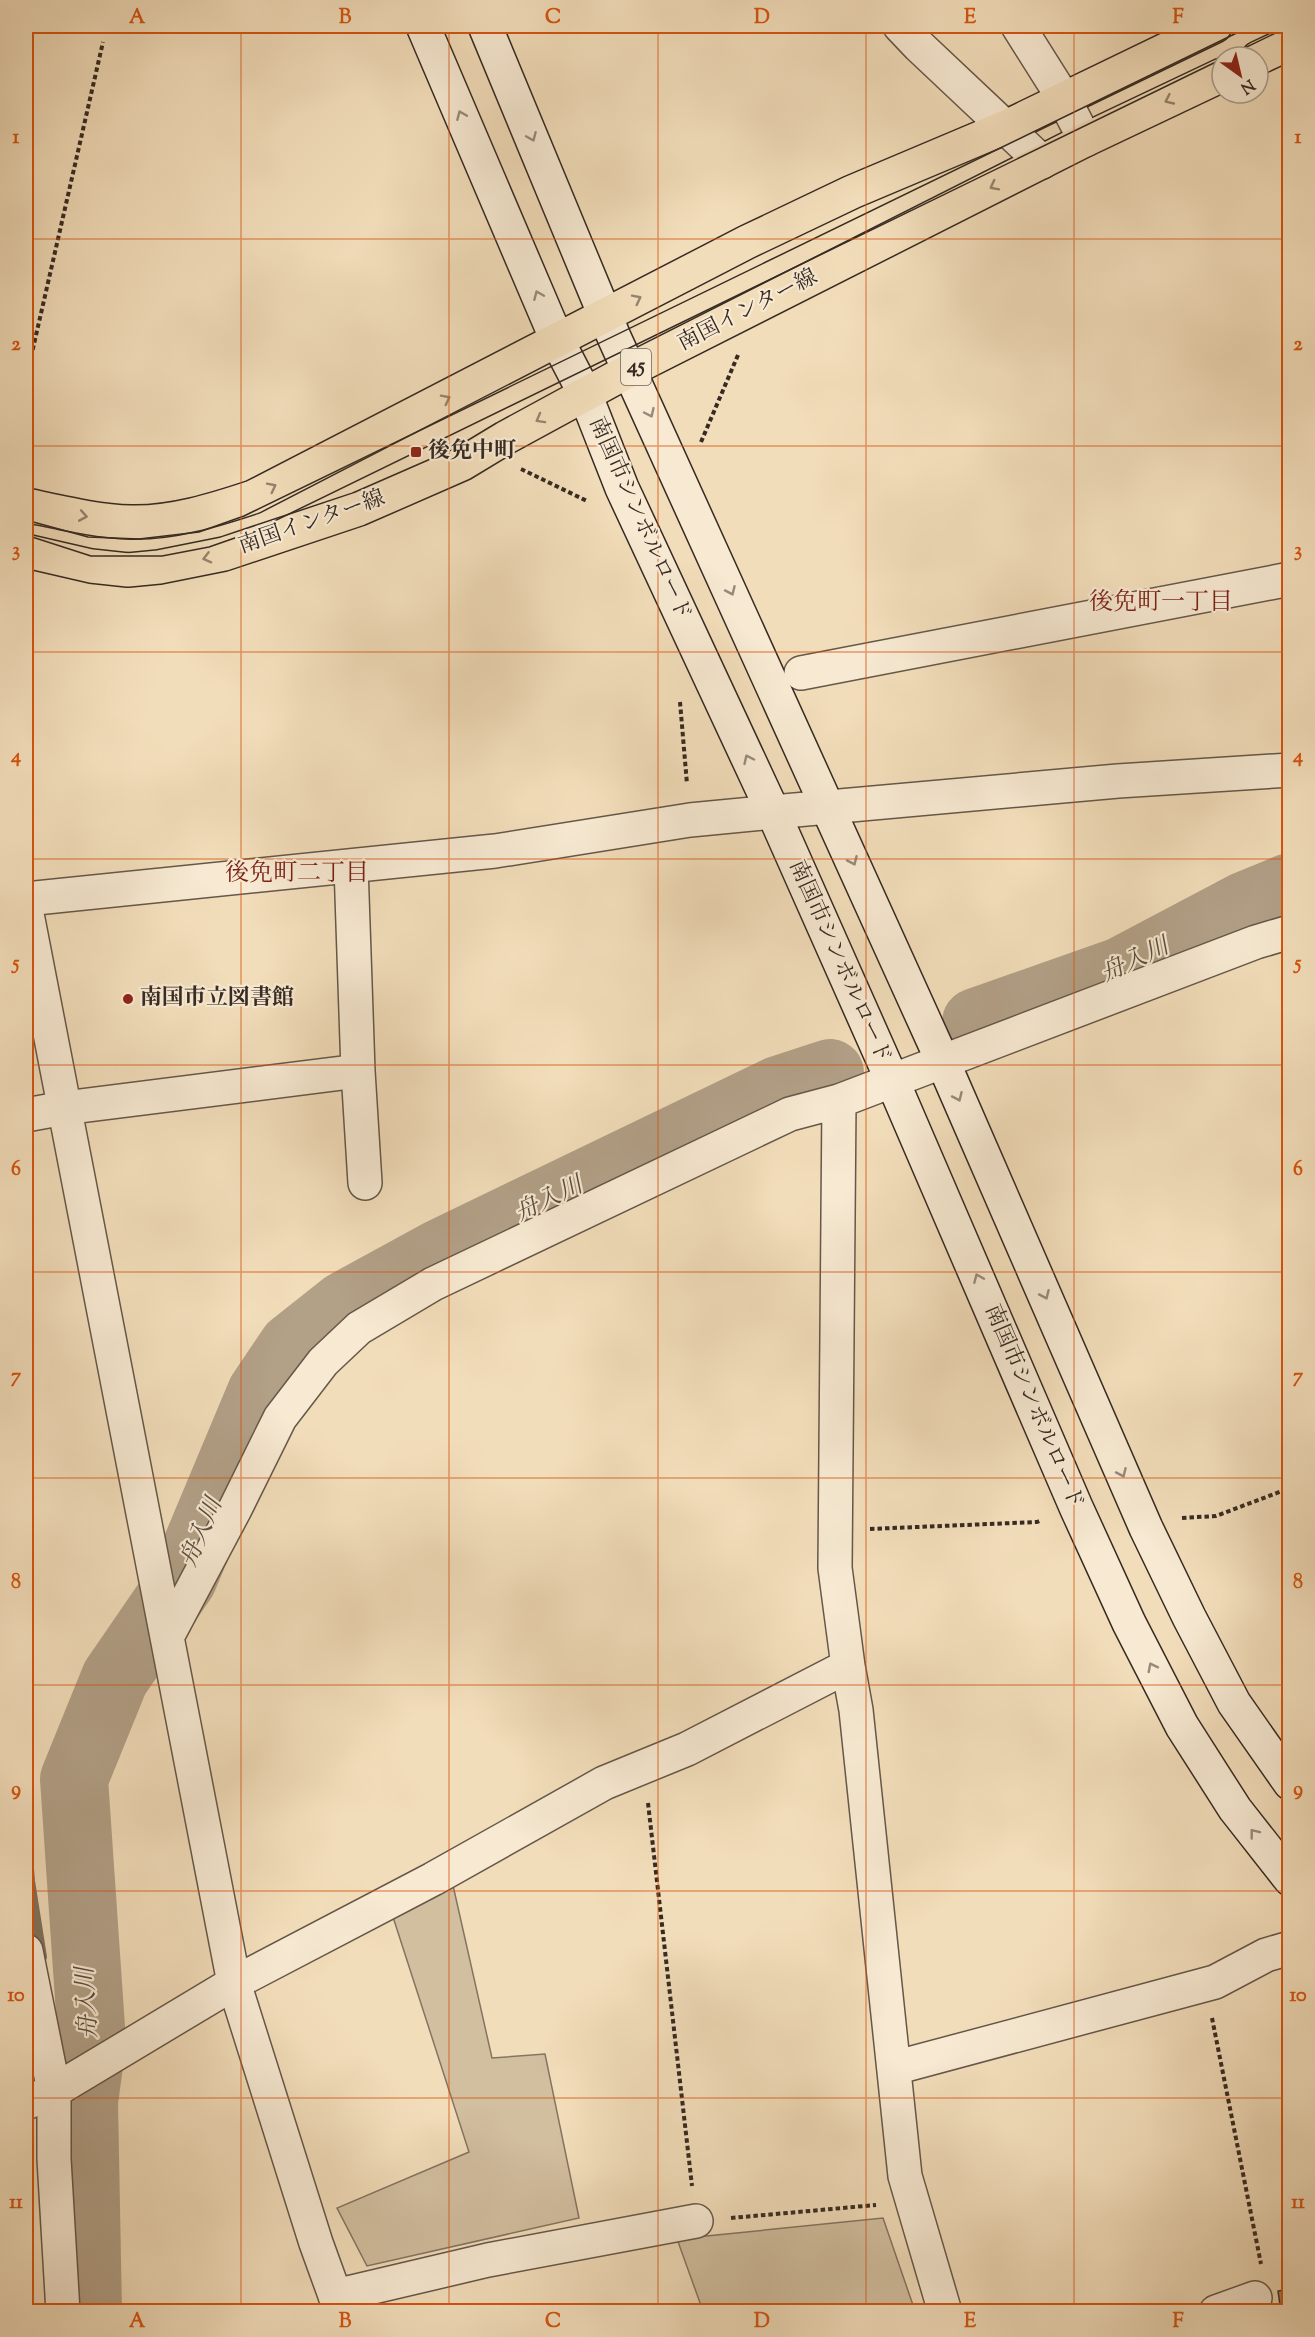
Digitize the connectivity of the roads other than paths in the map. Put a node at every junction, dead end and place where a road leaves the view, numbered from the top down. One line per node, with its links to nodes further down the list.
1 (423, 26): 14 (street, 南国市シンボルロード, one-way to 1)
2 (485, 26): 13 (street, one-way to 13)
3 (900, 26): 10 (street)
4 (1018, 26): 9 (street)
5 (1215, 26): 9 (main road, 南国インター線)
6 (1290, 43): 7 (main road)
7 (1270, 52)
8 (1210, 81): 11 (main road, 南国インター線 / 45, one-way to 11)
9 (1064, 99): 10 (main road, 南国インター線); 11 (street)
10 (1006, 127): 12 (street); 13 (main road, 南国インター線, one-way to 10)
11 (1085, 140): 12 (main road, 南国インター線 / 45)
12 (1042, 162): 15 (main road, 南国インター線 / 45, one-way to 15)
13 (605, 316): 14 (main road, 南国インター線); 15 (street)
14 (557, 340): 16 (street, 南国市シンボルロード); 17 (main road, 南国インター線, one-way to 14)
15 (630, 370): 16 (main road, 南国インター線 / 45); 22 (street, one-way to 22)
16 (585, 394): 18 (main road, 南国インター線 / 45, one-way to 18); 23 (street, 南国市シンボルロード, one-way to 16)
17 (26, 505)
18 (26, 551)
19 (1290, 579): 20 (street)
20 (801, 673)
21 (1290, 770): 22 (street)
22 (829, 808): 23 (street); 28 (street, one-way to 28)
23 (773, 812): 24 (street); 30 (street, 南国市シンボルロード)
24 (351, 866): 25 (street); 29 (street)
25 (26, 899)
26 (26, 909): 32 (street)
27 (1290, 932): 28 (street)
28 (943, 1062): 30 (street); 37 (street, one-way to 37)
29 (358, 1071): 32 (street); 34 (street)
30 (892, 1080): 31 (street); 38 (street, 南国市シンボルロード, one-way to 30)
31 (839, 1101): 35 (street); 36 (street)
32 (64, 1108): 33 (street); 35 (street)
33 (26, 1115)
34 (365, 1184)
35 (166, 1631): 41 (street)
36 (848, 1666): 41 (street); 42 (street)
37 (1290, 1783)
38 (1290, 1879)
39 (1290, 1948): 42 (street)
40 (26, 1951): 43 (street)
41 (234, 1983): 43 (street); 46 (street)
42 (894, 2068): 48 (street)
43 (66, 2083): 47 (street)
44 (696, 2221): 46 (street)
45 (1259, 2287): 49 (street)
46 (338, 2304)
47 (63, 2312)
48 (945, 2312)
49 (1216, 2312)

